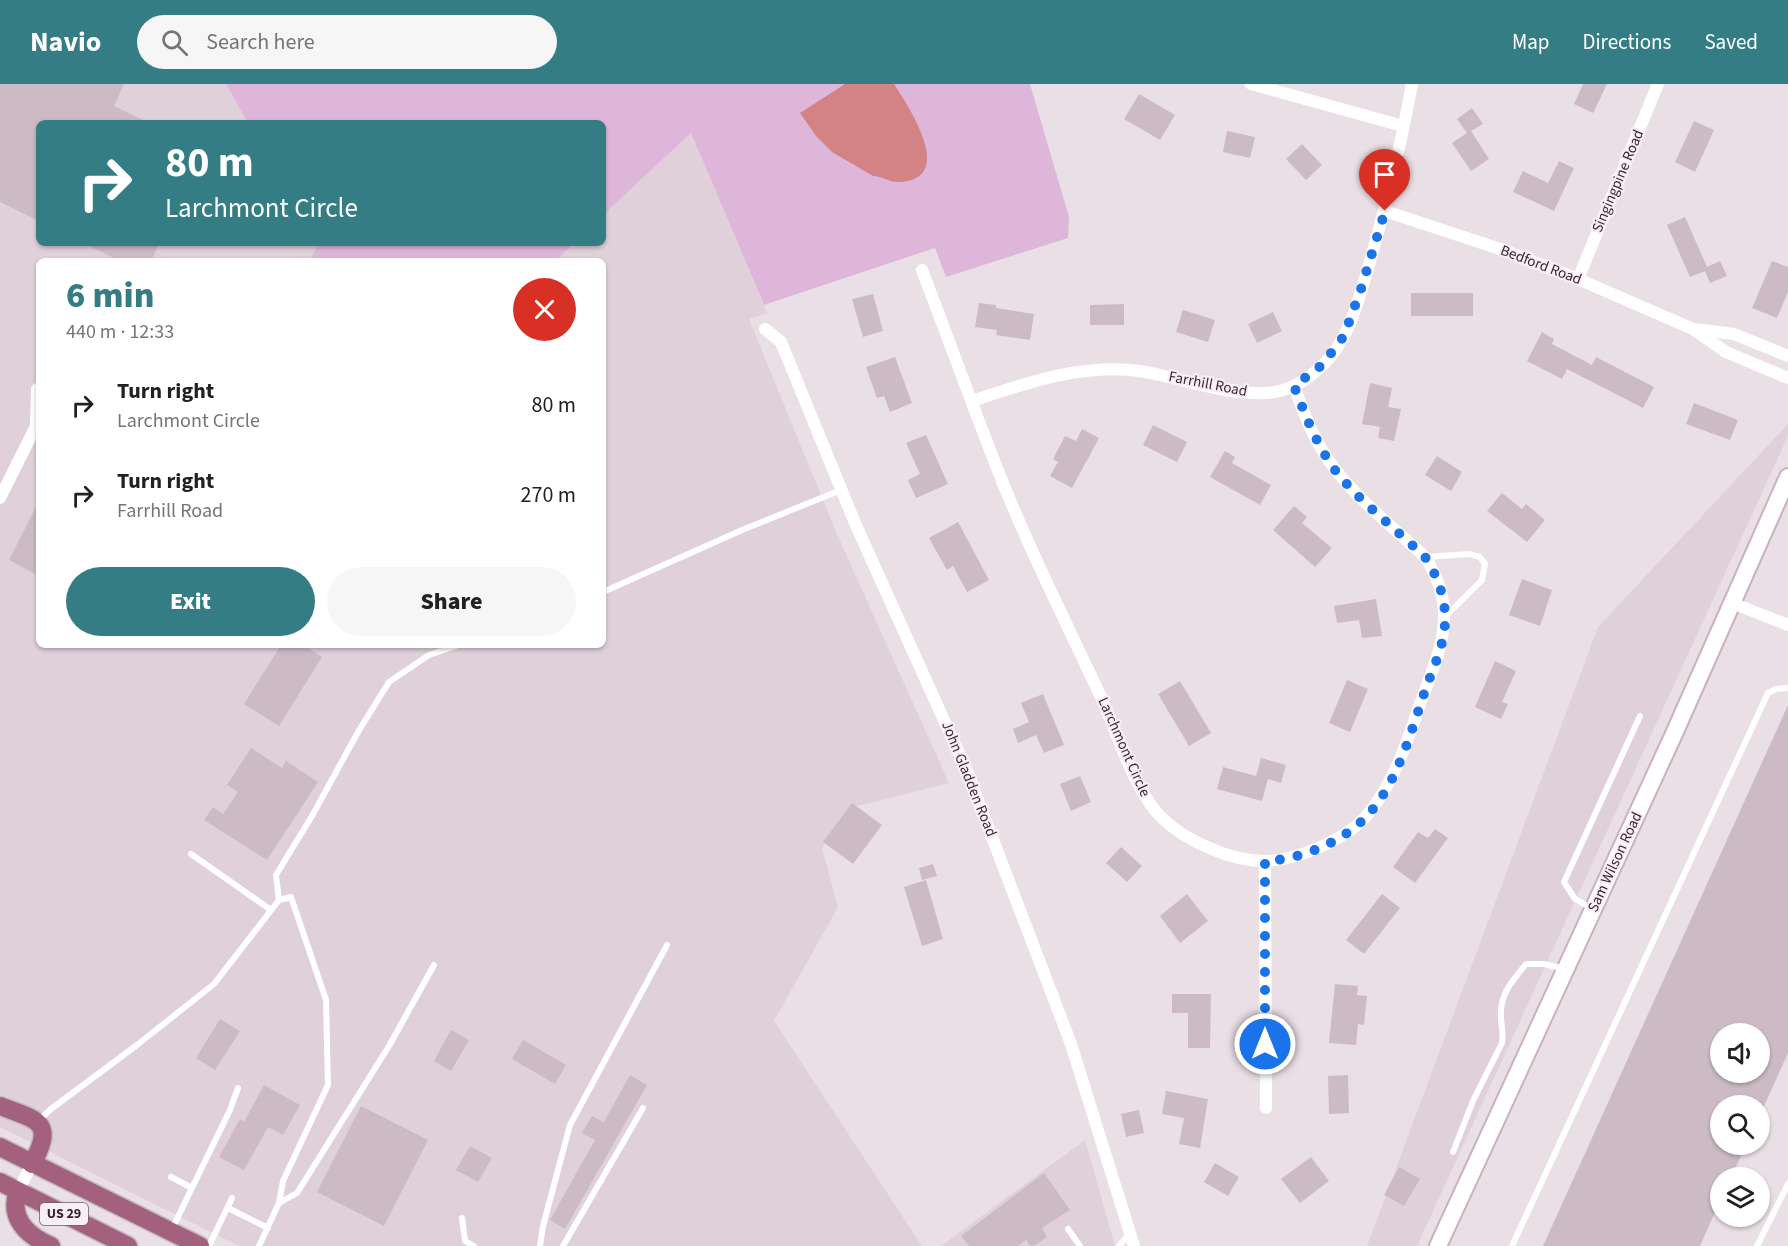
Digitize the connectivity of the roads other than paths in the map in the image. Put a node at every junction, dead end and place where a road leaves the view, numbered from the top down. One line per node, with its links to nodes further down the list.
1 (1251, 84): 4 (street)
2 (1412, 84): 4 (street, Farrhill Road)
3 (1659, 84): 7 (street, Singingpine Road)
4 (1403, 126): 5 (street, Farrhill Road)
5 (1385, 211): 7 (street, Bedford Road); 12 (street, Farrhill Road)
6 (922, 270): 13 (street, Larchmont Circle)
7 (1578, 279): 9 (street, Bedford Road)
8 (765, 329): 16 (street, John Gladden Road)
9 (1694, 329): 10 (street, Bedford Road); 11 (street, Bedford Road)
10 (1788, 356)
11 (1788, 378)
12 (1294, 386): 13 (street, Farrhill Road); 18 (street, Larchmont Circle)
13 (972, 401): 27 (street, Larchmont Circle)
14 (36, 426): 17 (street)
15 (1788, 477): 20 (street, Sam Wilson Road)
16 (841, 490): 19 (lane); 54 (street, John Gladden Road)
17 (0, 498)
18 (1425, 557): 21 (street, Larchmont Circle); 21 (lane)
19 (606, 591)
20 (1732, 603): 22 (street); 29 (street, Sam Wilson Road)
21 (1445, 617): 27 (street, Larchmont Circle)
22 (1788, 625)
23 (450, 648): 28 (lane)
24 (1788, 688): 67 (lane)
25 (1640, 716): 29 (lane)
26 (191, 854): 30 (lane)
27 (1265, 861): 37 (street)
28 (279, 900): 30 (lane); 48 (lane)
29 (1593, 909): 33 (street, Sam Wilson Road)
30 (271, 910): 38 (lane)
31 (667, 945): 61 (lane)
32 (434, 965): 48 (lane)
33 (1565, 970): 40 (lane); 66 (street, Sam Wilson Road)
34 (238, 1088): 45 (lane)
35 (0, 1106): 38 (main road)
36 (643, 1108): 62 (lane)
37 (1266, 1108)
38 (37, 1122): 41 (main road)
39 (0, 1147): 41 (main road, US 29)
40 (1453, 1152)
41 (32, 1164): 46 (street); 53 (main road, US 29)
42 (171, 1177): 45 (lane)
43 (0, 1182): 46 (main road, US 29)
44 (1788, 1184): 68 (lane)
45 (192, 1188): 53 (lane)
46 (18, 1191): 55 (main road); 56 (main road, US 29)
47 (232, 1198): 49 (lane)
48 (279, 1203): 51 (lane)
49 (228, 1208): 51 (lane); 58 (lane)
50 (462, 1218): 60 (lane)
51 (268, 1228): 59 (lane)
52 (1068, 1229): 63 (lane)
53 (171, 1232): 57 (main road, US 29)
54 (1131, 1233): 64 (lane); 65 (street, John Gladden Road)
55 (51, 1246)
56 (128, 1246)
57 (200, 1246)
58 (209, 1246)
59 (259, 1246)
60 (474, 1246)
61 (540, 1246)
62 (563, 1246)
63 (1080, 1246)
64 (1119, 1246)
65 (1134, 1246)
66 (1438, 1246)
67 (1512, 1246)
68 (1757, 1246)

